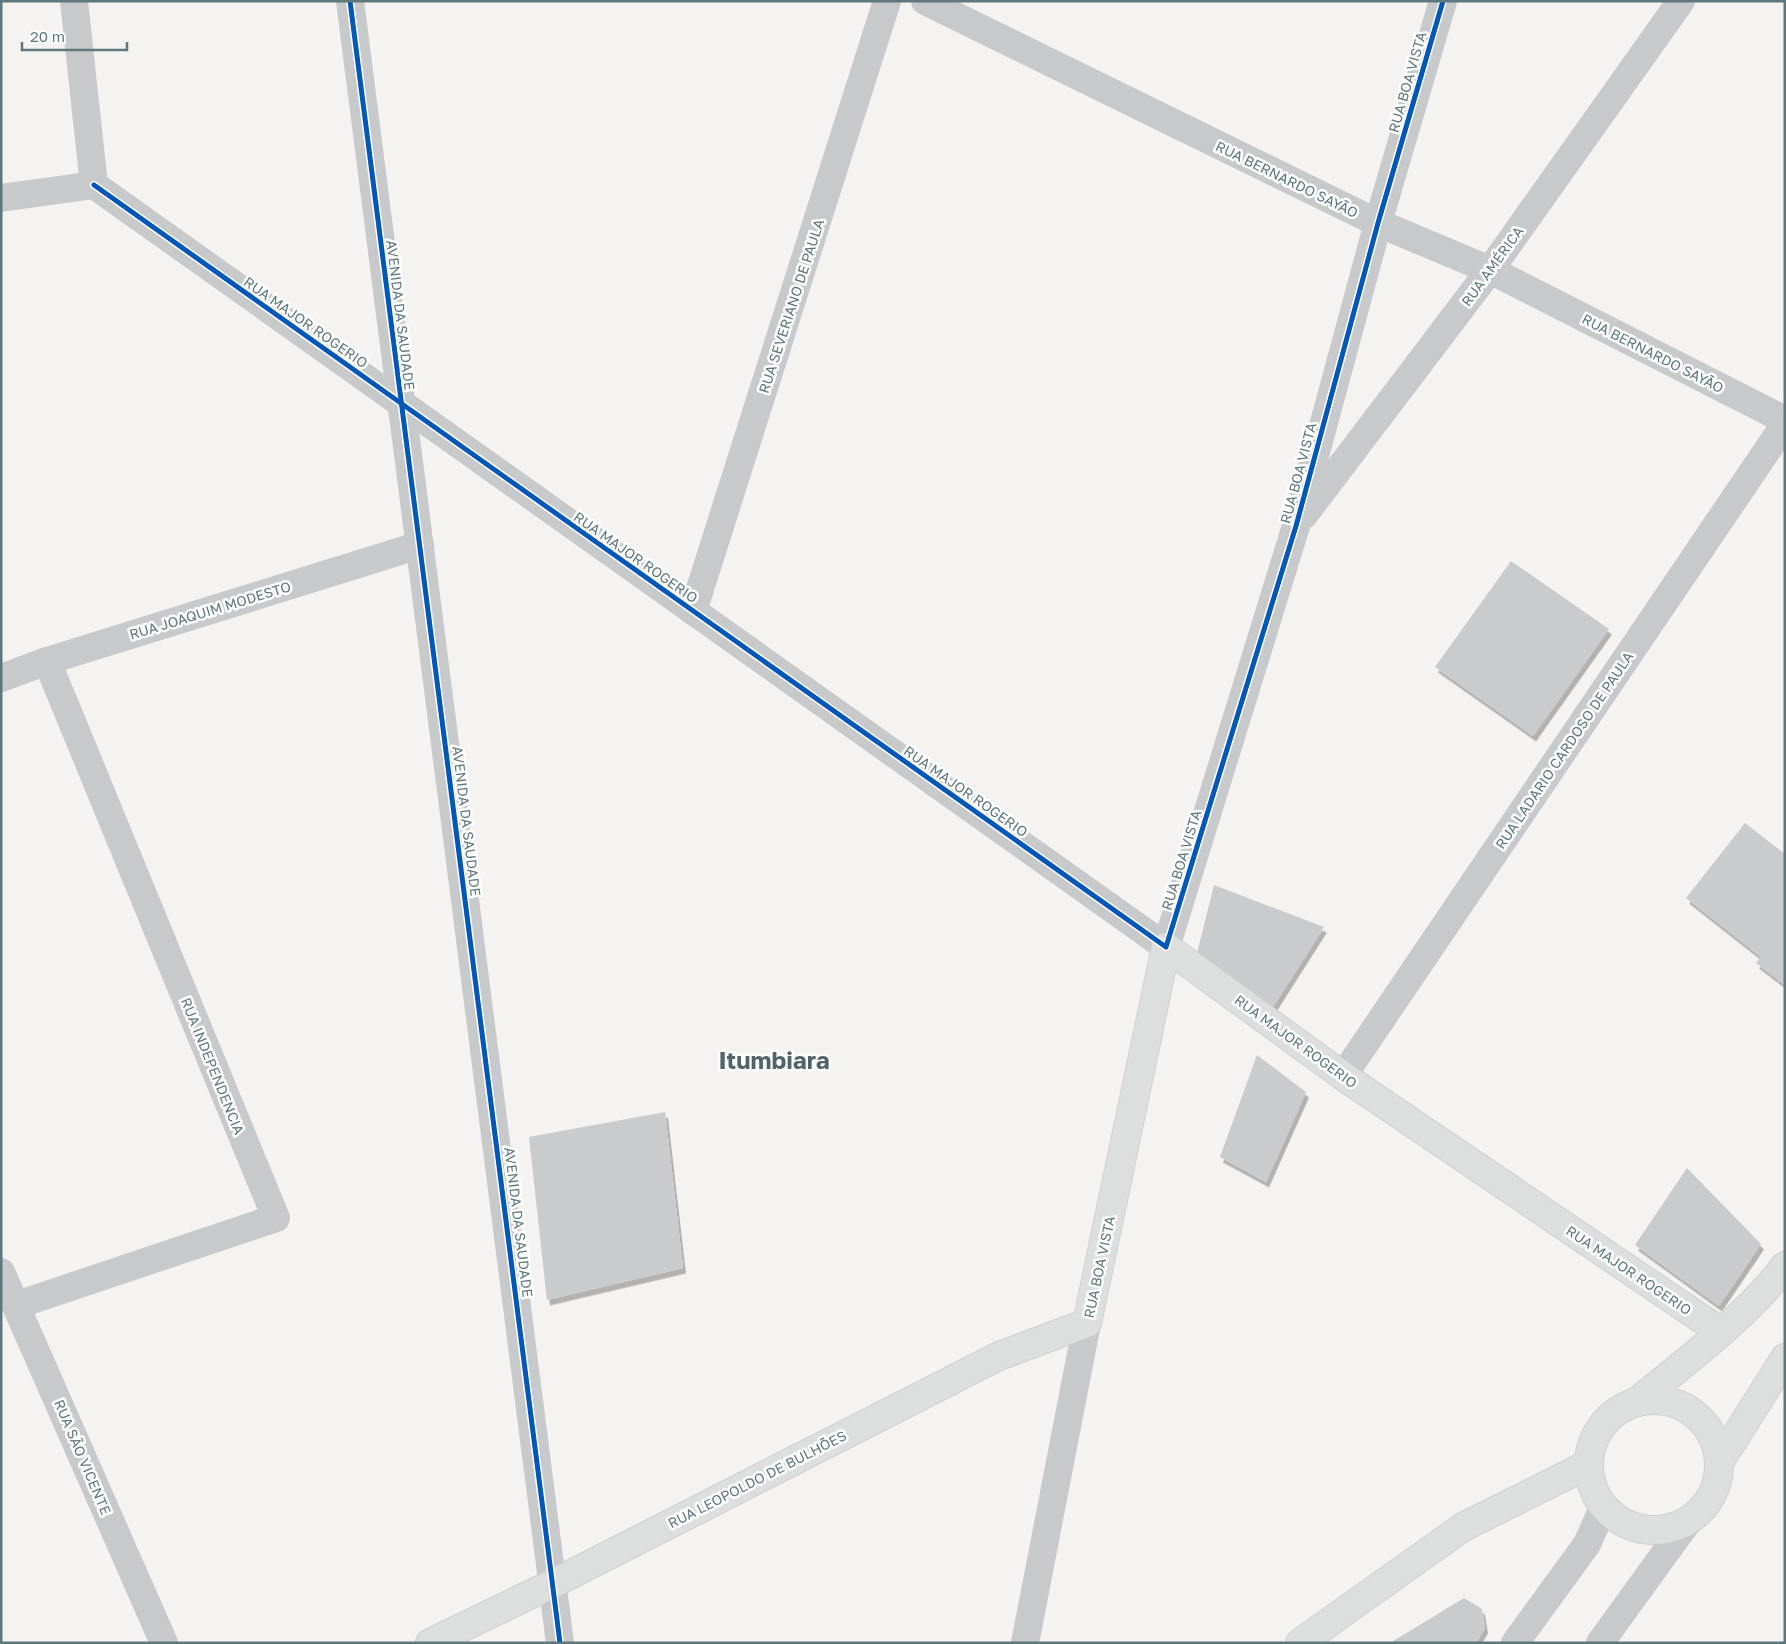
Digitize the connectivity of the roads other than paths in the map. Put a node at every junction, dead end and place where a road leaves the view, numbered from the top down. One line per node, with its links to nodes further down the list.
1 (74, 1): 7 (street)
2 (350, 1): 11 (street, AVENIDA DA SAUDADE)
3 (887, 1): 15 (street, RUA SEVERIANO DE PAULA)
4 (925, 1): 9 (street, RUA BERNARDO SAYÃO)
5 (1443, 1): 9 (street, RUA BOA VISTA)
6 (1681, 1): 10 (street, RUA AMÉRICA)
7 (94, 185): 8 (street); 11 (street, RUA MAJOR ROGERIO)
8 (1, 198)
9 (1378, 223): 10 (street, RUA BERNARDO SAYÃO); 13 (street, RUA BOA VISTA)
10 (1490, 270): 12 (street, RUA BERNARDO SAYÃO); 13 (street, RUA AMÉRICA)
11 (400, 403): 14 (street, AVENIDA DA SAUDADE); 15 (street, RUA MAJOR ROGERIO)
12 (1785, 422): 19 (street, RUA LADARIO CARDOSO DE PAULA)
13 (1296, 526): 18 (street, RUA BOA VISTA)
14 (420, 545): 16 (street, RUA JOAQUIM MODESTO); 31 (street, AVENIDA DA SAUDADE)
15 (693, 611): 18 (street, RUA MAJOR ROGERIO)
16 (47, 662): 17 (street, RUA JOAQUIM MODESTO); 22 (street, RUA INDEPENDENCIA)
17 (1, 678)
18 (1166, 947): 19 (main road, RUA MAJOR ROGERIO); 23 (main road, RUA BOA VISTA)
19 (1344, 1076): 24 (main road, RUA MAJOR ROGERIO)
20 (1785, 1266): 24 (main road)
21 (1, 1272): 22 (street, RUA SÃO VICENTE)
22 (17, 1305): 32 (street, RUA SÃO VICENTE)
23 (1087, 1323): 31 (main road, RUA LEOPOLDO DE BULHÕES); 35 (street, RUA BOA VISTA)
24 (1721, 1332): 26 (main road)
25 (1782, 1366): 27 (main road)
26 (1637, 1402): 27 (main road); 28 (main road)
27 (1720, 1461): 30 (main road)
28 (1589, 1464): 29 (main road); 36 (main road)
29 (1604, 1506): 30 (main road); 37 (street)
30 (1690, 1520): 38 (street)
31 (554, 1583): 33 (main road, RUA LEOPOLDO DE BULHÕES); 34 (street, AVENIDA DA SAUDADE)
32 (164, 1643)
33 (430, 1643)
34 (560, 1643)
35 (1025, 1643)
36 (1300, 1643)
37 (1515, 1643)
38 (1600, 1643)

